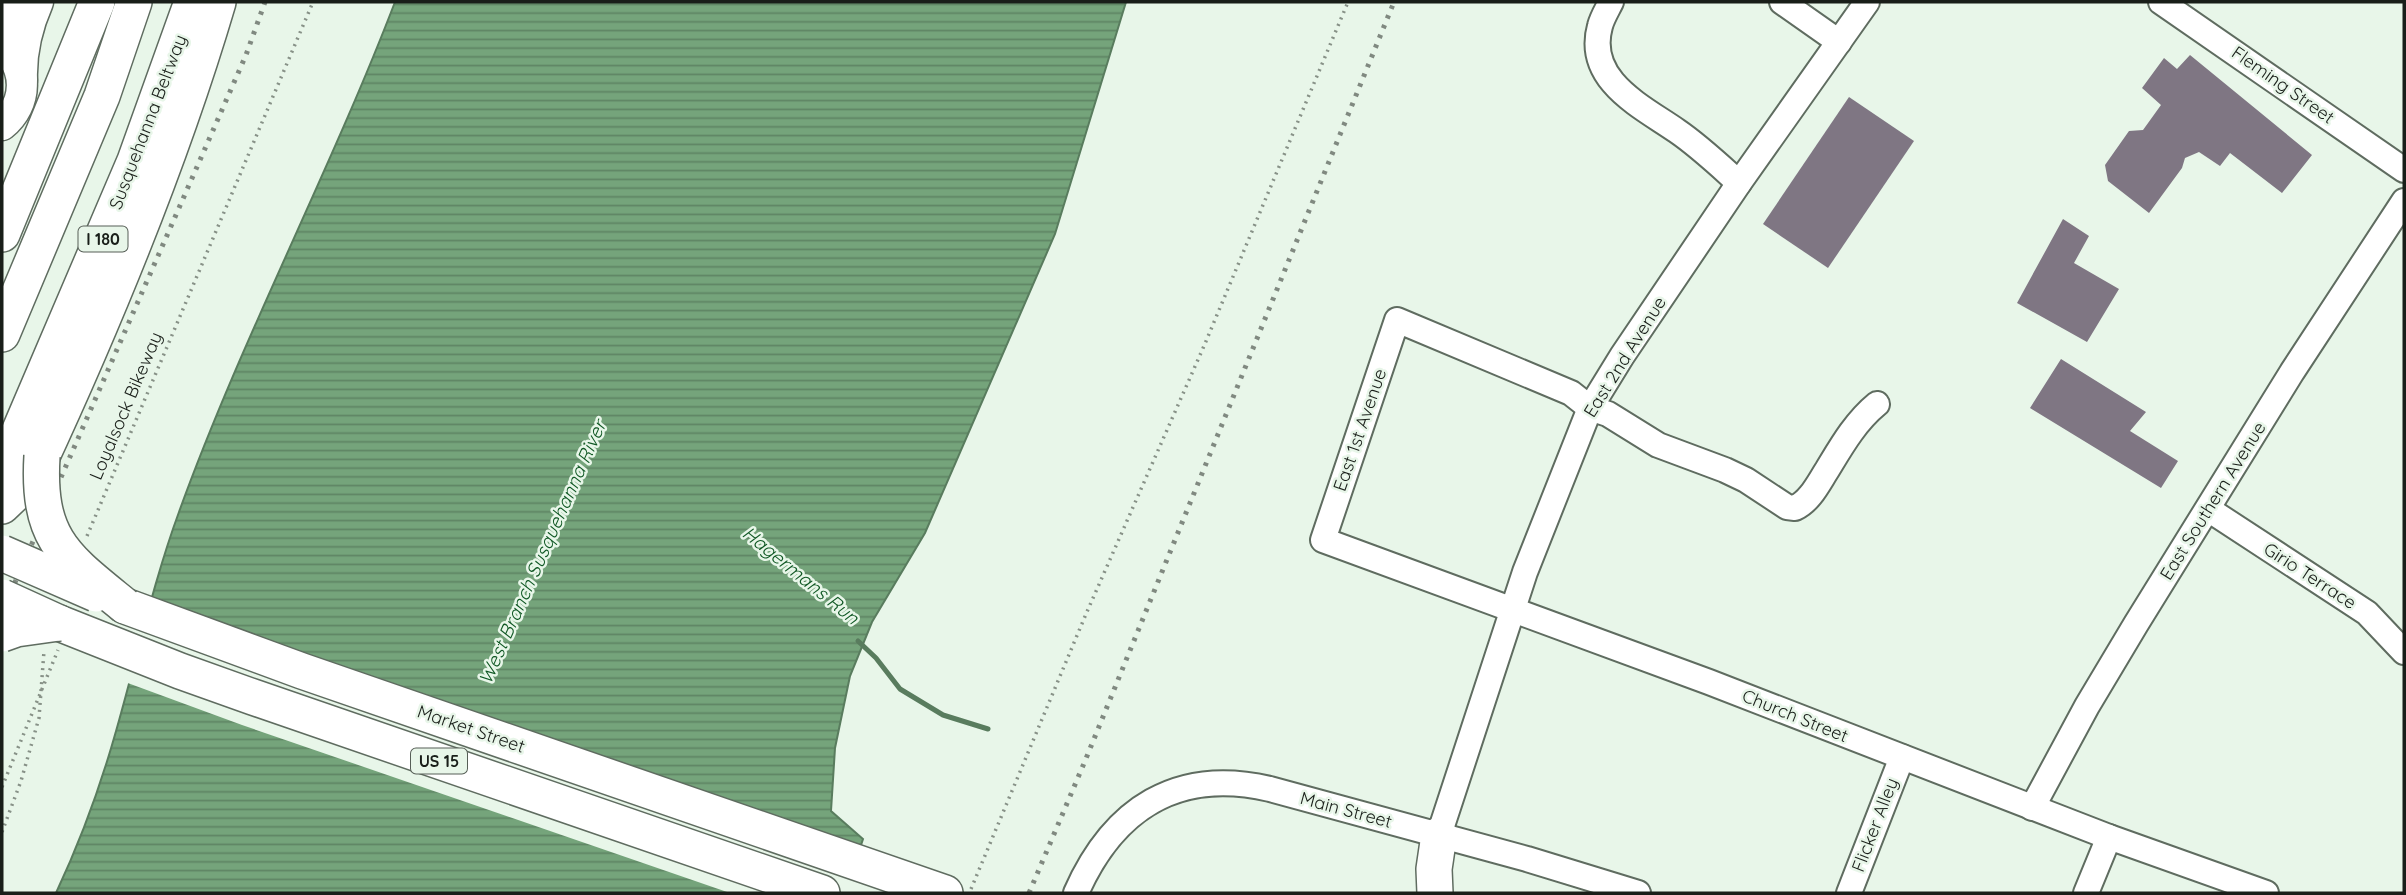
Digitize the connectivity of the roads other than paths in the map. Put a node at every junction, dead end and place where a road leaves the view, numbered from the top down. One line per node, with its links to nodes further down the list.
1 (23, 2): 11 (main road)
2 (38, 2): 14 (main road)
3 (97, 2): 19 (highway)
4 (134, 2): 20 (highway)
5 (192, 2): 24 (highway, Susquehanna Beltway / I 180)
6 (219, 2): 23 (highway)
7 (1611, 2): 17 (street)
8 (1782, 2): 12 (street)
9 (1867, 2): 12 (street, East 2nd Avenue)
10 (2161, 2): 16 (street, Fleming Street)
11 (2, 24)
12 (1839, 42): 17 (street, East 2nd Avenue)
13 (2, 46): 14 (main road)
14 (22, 84): 15 (main road)
15 (2, 125)
16 (2404, 170)
17 (1739, 183): 22 (street, East 2nd Avenue)
18 (2404, 201): 26 (street, East Southern Avenue)
19 (2, 234)
20 (2, 334)
21 (1877, 404): 22 (street)
22 (1590, 408): 27 (street, East 1st Avenue); 31 (street, East 2nd Avenue)
23 (42, 456): 25 (highway); 30 (highway, bridge)
24 (2, 472)
25 (2, 506)
26 (2208, 509): 34 (street, Girio Terrace); 36 (street, East Southern Avenue)
27 (1323, 540): 31 (street, Church Street)
28 (2, 553): 30 (highway, Market Street / US 15, bridge)
29 (2, 597): 33 (highway, bridge)
30 (125, 606): 41 (highway, Market Street / US 15)
31 (1513, 611): 35 (street, Church Street); 37 (street, East 2nd Avenue)
32 (2, 634): 33 (highway, US 15, bridge)
33 (54, 638): 40 (highway, US 15)
34 (2403, 646)
35 (1902, 757): 36 (street, Church Street); 44 (street, Flicker Alley)
36 (2032, 808): 38 (street, Church Street)
37 (1439, 835): 39 (street, Main Street); 42 (highway); 43 (street, Main Street)
38 (2109, 837): 45 (street); 46 (street, Church Street)
39 (1080, 885)
40 (822, 893)
41 (945, 893)
42 (1435, 893)
43 (1637, 893)
44 (1849, 893)
45 (2086, 893)
46 (2266, 893)

